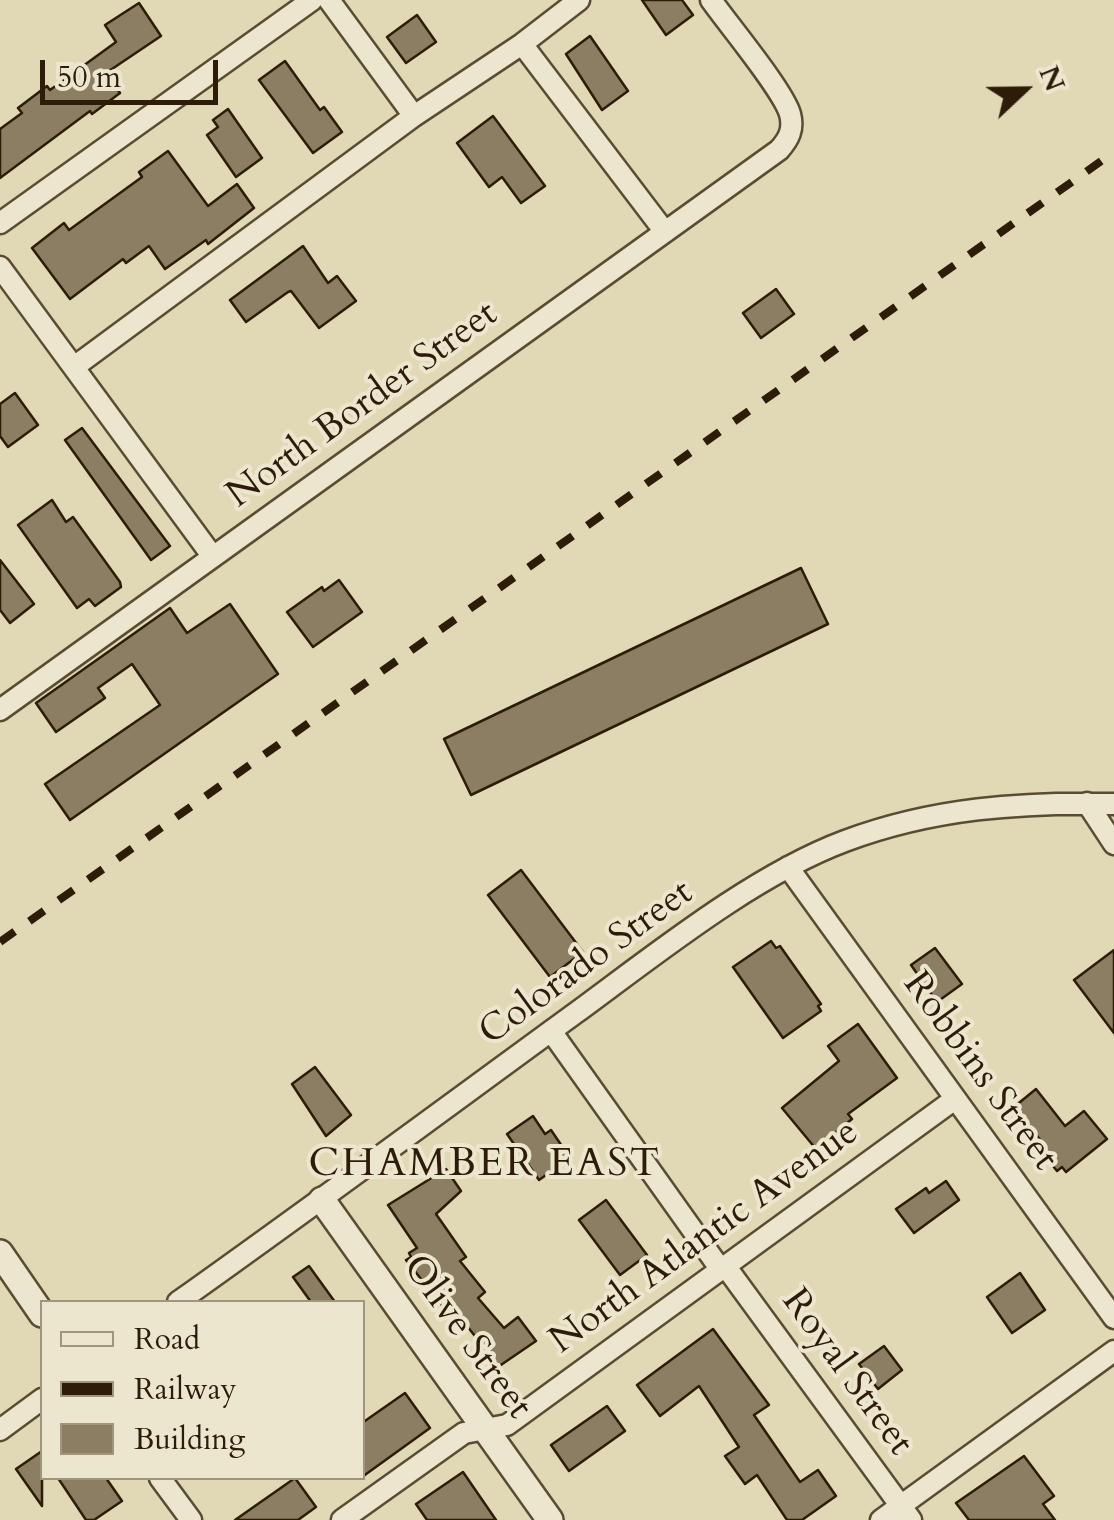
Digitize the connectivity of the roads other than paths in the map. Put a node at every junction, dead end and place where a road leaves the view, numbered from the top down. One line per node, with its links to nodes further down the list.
1 (312, 0): 7 (street)
2 (329, 0): 6 (street)
3 (580, 0): 5 (street)
4 (711, 0): 8 (street, North Border Street)
5 (522, 44): 6 (street); 8 (street)
6 (414, 116): 10 (street)
7 (0, 223)
8 (665, 232): 11 (street, North Border Street)
9 (0, 267): 10 (street)
10 (74, 366): 11 (street)
11 (213, 557): 12 (street, North Border Street)
12 (0, 710)
13 (1087, 803): 14 (street, Colorado Street); 15 (street); 16 (street, Colorado Street)
14 (1114, 804)
15 (1114, 844)
16 (788, 866): 17 (street, Colorado Street); 18 (street, Robbins Street)
17 (551, 1030): 19 (street, Colorado Street); 21 (street, Royal Street)
18 (956, 1099): 21 (street, North Atlantic Avenue); 24 (street, Robbins Street)
19 (322, 1200): 22 (street, Colorado Street); 28 (street, Olive Street)
20 (0, 1254): 23 (street)
21 (724, 1269): 28 (street, North Atlantic Avenue); 30 (street, Royal Street)
22 (181, 1300)
23 (40, 1311)
24 (1114, 1318)
25 (1114, 1352): 30 (street)
26 (40, 1401): 27 (street)
27 (0, 1430)
28 (486, 1430): 32 (street, North Atlantic Avenue); 33 (street, Olive Street)
29 (161, 1480): 31 (street)
30 (906, 1513): 34 (street)
31 (191, 1520)
32 (342, 1520)
33 (550, 1520)
34 (881, 1520)

